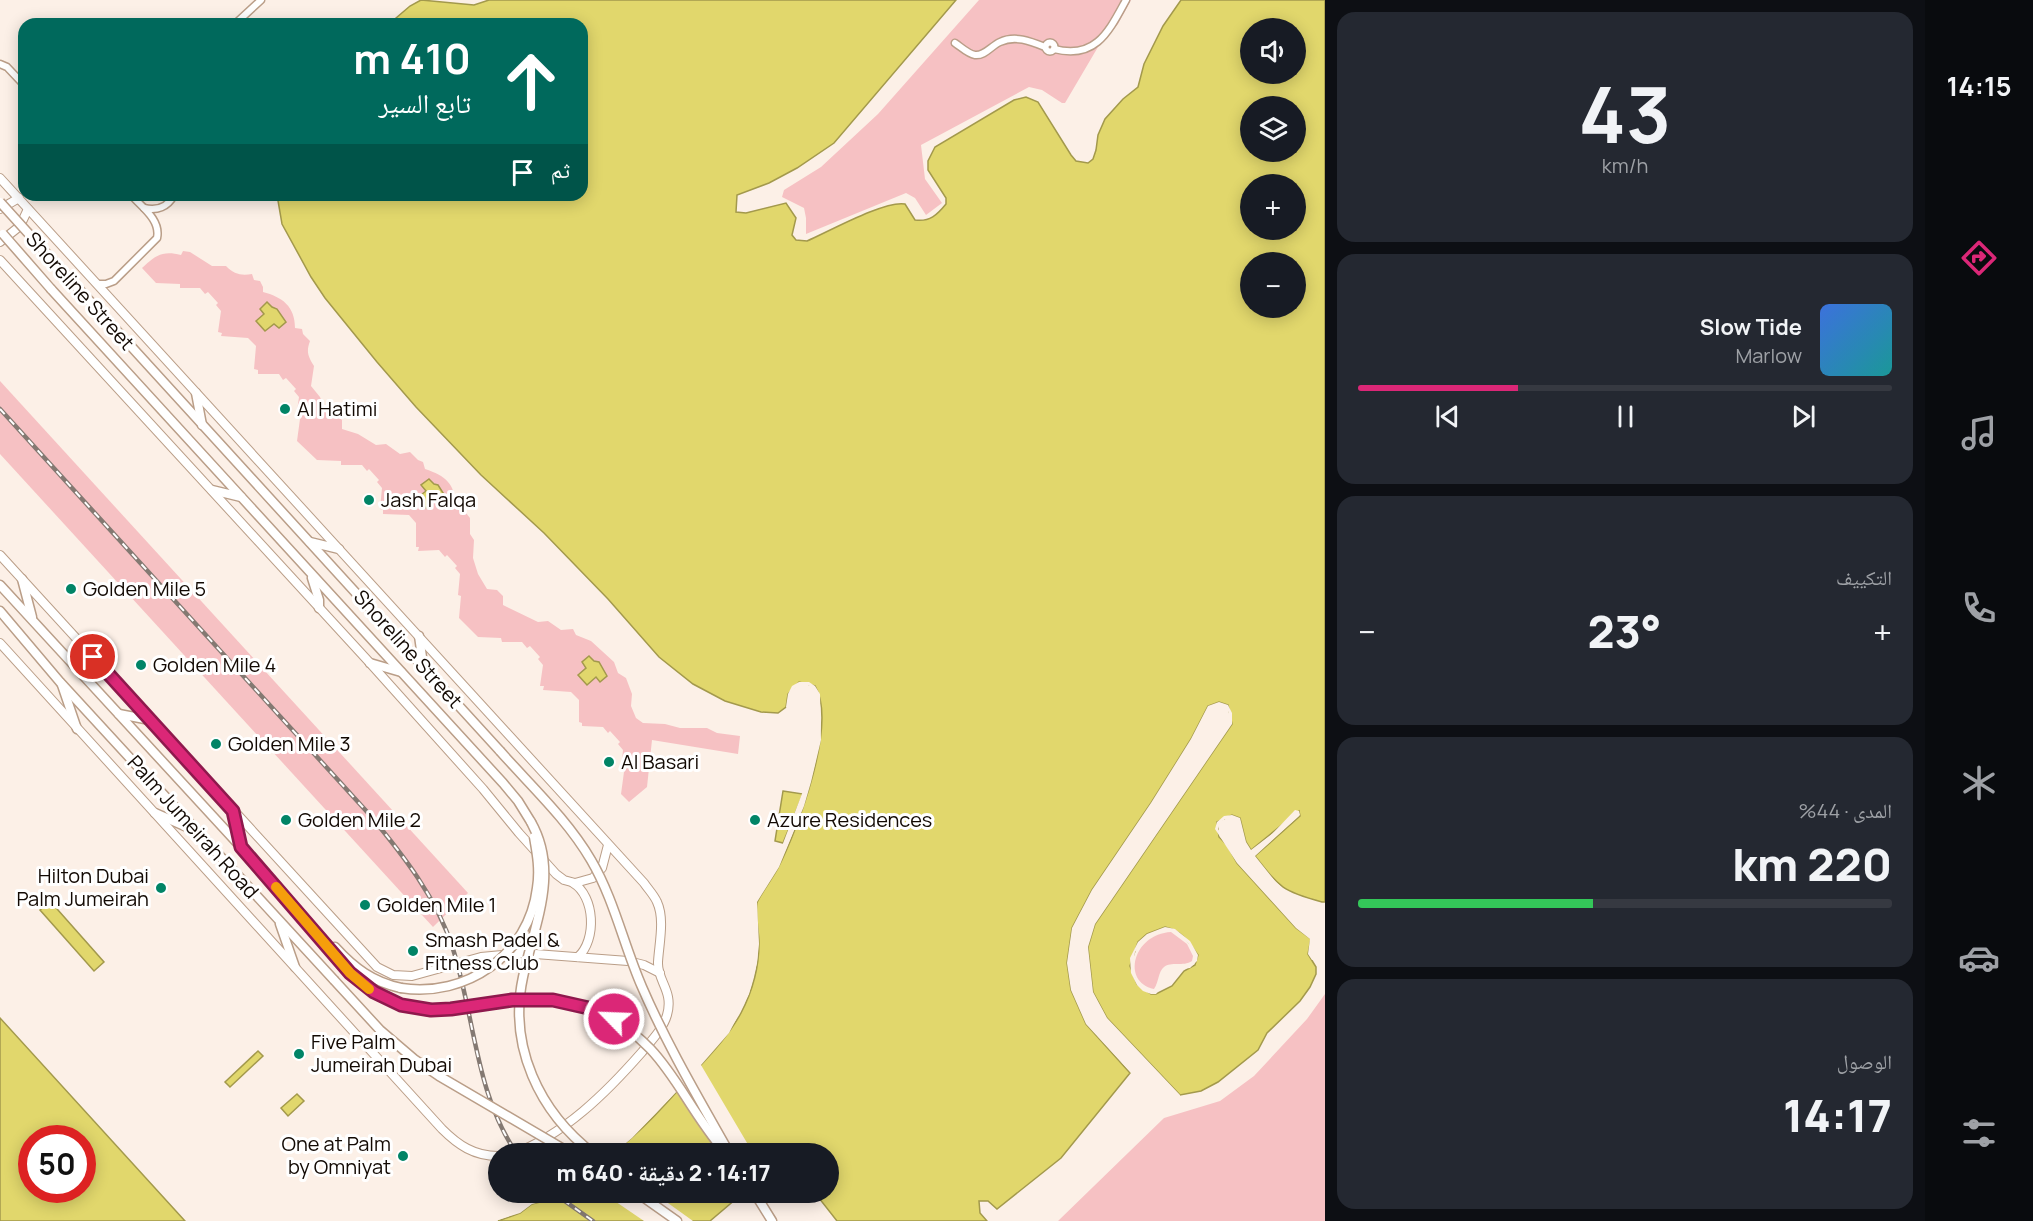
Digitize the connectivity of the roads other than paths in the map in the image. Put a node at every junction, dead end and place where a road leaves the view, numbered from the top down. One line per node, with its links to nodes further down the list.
1 (261, 0): 3 (street)
2 (1126, 0): 4 (street)
3 (242, 18)
4 (955, 43)
5 (0, 64): 6 (street)
6 (18, 79)
7 (0, 178): 8 (street)
8 (18, 197)
9 (18, 199): 14 (street)
10 (21, 201): 16 (street)
11 (137, 201): 15 (street)
12 (170, 201): 15 (street)
13 (0, 202): 22 (main road, Shoreline Street, bridge)
14 (0, 208)
15 (143, 208): 20 (street)
16 (28, 209): 18 (street); 20 (street)
17 (0, 232): 24 (main road, Shoreline Street, bridge)
18 (0, 242)
19 (0, 260): 23 (street)
20 (97, 284): 21 (street)
21 (196, 393): 22 (main road); 26 (street)
22 (202, 425): 25 (main road, Shoreline Street)
23 (212, 490): 24 (main road); 31 (street)
24 (242, 497): 28 (main road, Shoreline Street)
25 (309, 542): 26 (main road); 37 (main road, Shoreline Street)
26 (339, 549): 34 (street)
27 (0, 555): 29 (street)
28 (311, 574): 31 (main road); 38 (main road, Shoreline Street)
29 (22, 579): 33 (main road); 41 (street)
30 (0, 585): 33 (main road, Palm Jumeirah Road)
31 (320, 608): 36 (street)
32 (0, 612): 39 (main road, Palm Jumeirah Road)
33 (32, 620): 40 (main road, Palm Jumeirah Road)
34 (419, 636): 37 (main road); 47 (street)
35 (0, 642): 42 (street)
36 (370, 663): 38 (main road); 49 (street)
37 (423, 665): 59 (main road, Shoreline Street, bridge)
38 (401, 672): 45 (main road, Shoreline Street)
39 (60, 682): 42 (main road); 46 (main road, Palm Jumeirah Road)
40 (119, 714): 41 (main road); 48 (main road, Palm Jumeirah Road)
41 (150, 720): 43 (street)
42 (77, 729): 44 (street)
43 (233, 811): 48 (main road); 52 (street)
44 (155, 813): 46 (main road); 53 (street)
45 (531, 822): 51 (main road, bridge); 57 (main road, Shoreline Street, bridge)
46 (199, 832): 50 (main road, Palm Jumeirah Road)
47 (608, 845): 49 (street); 54 (street)
48 (241, 847): 51 (main road, Palm Jumeirah Road)
49 (568, 881): 52 (street)
50 (279, 920): 53 (main road); 56 (main road, Palm Jumeirah Road, bridge)
51 (312, 928): 58 (main road, Palm Jumeirah Road, bridge)
52 (578, 957): 54 (street)
53 (295, 967): 60 (street)
54 (660, 973): 55 (street)
55 (532, 1143)
56 (553, 1143)
57 (581, 1143)
58 (719, 1143)
59 (722, 1143)
60 (488, 1154)
61 (652, 1203): 63 (main road)
62 (761, 1203): 64 (main road)
63 (677, 1221)
64 (772, 1221)

